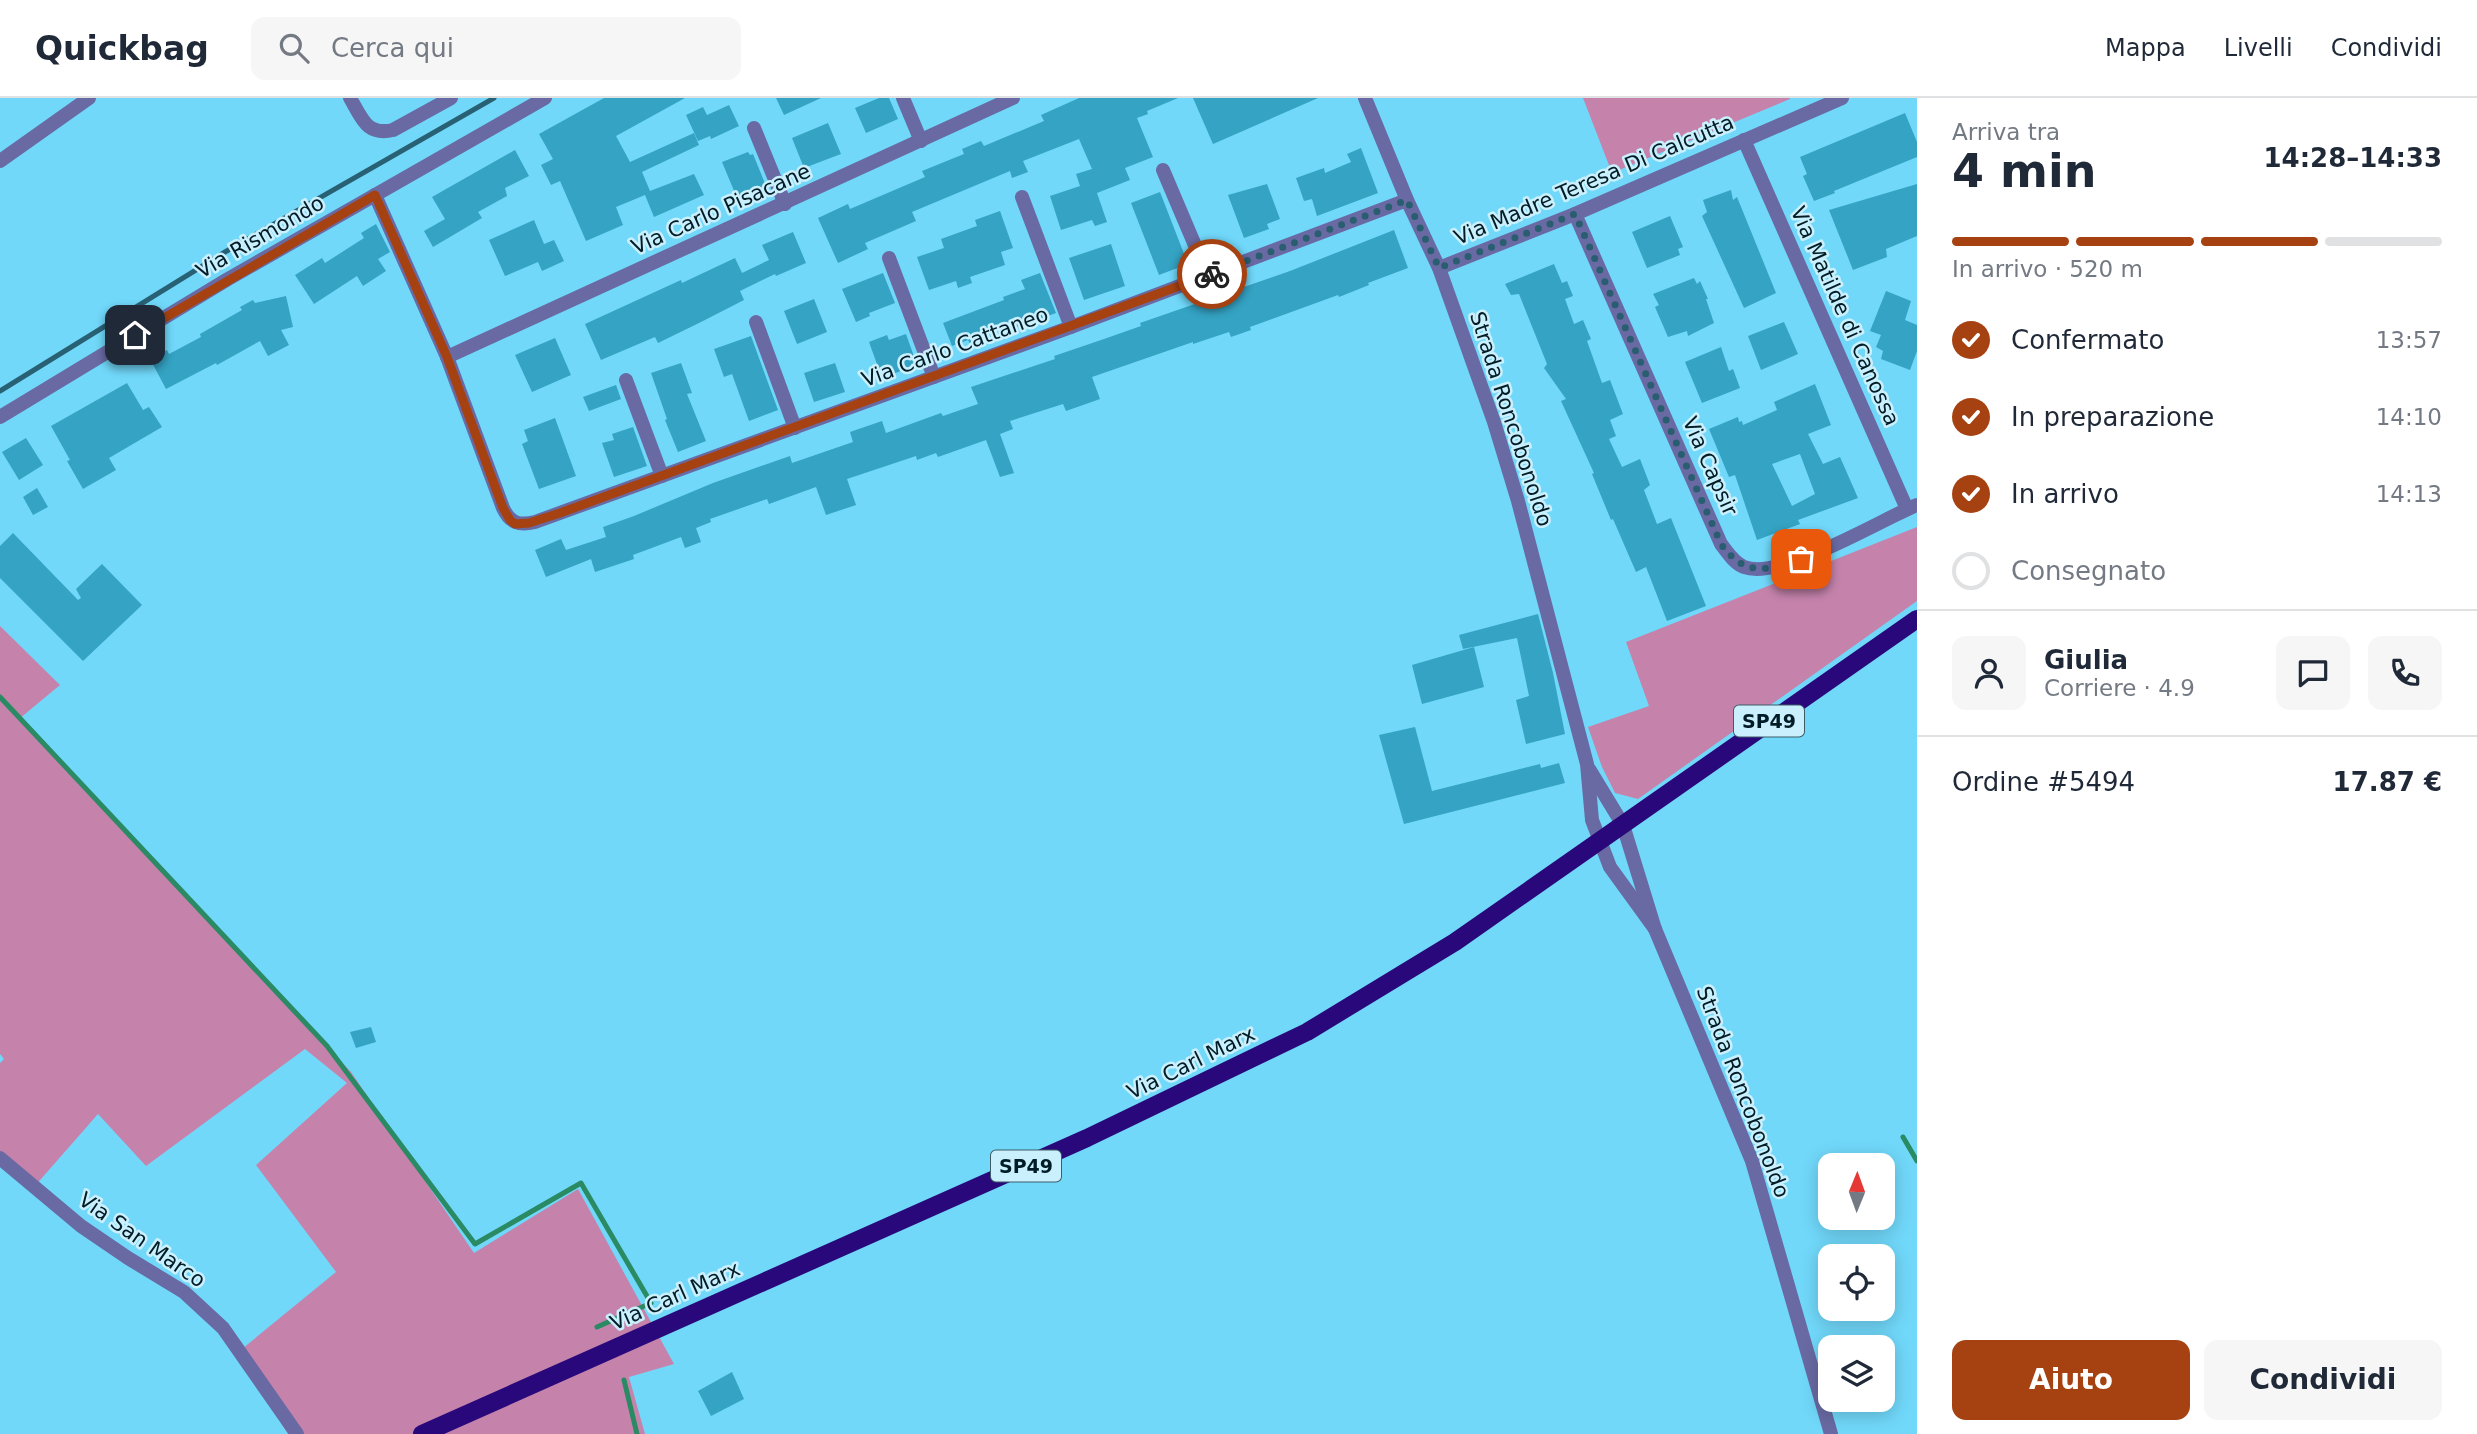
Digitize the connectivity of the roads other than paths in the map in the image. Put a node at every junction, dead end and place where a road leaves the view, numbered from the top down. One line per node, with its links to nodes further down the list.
1 (89, 98): 12 (street)
2 (350, 98): 3 (street)
3 (451, 98)
4 (545, 98): 14 (street, Via Rismondo)
5 (903, 98): 11 (street)
6 (1013, 98): 11 (street, Via Carlo Pisacane)
7 (1365, 98): 16 (street, Strada Roncobonoldo)
8 (1842, 98): 10 (street, Via Madre Teresa Di Calcutta)
9 (754, 128): 17 (street)
10 (1744, 140): 18 (street, Via Madre Teresa Di Calcutta); 30 (street, Via Matilde di Canossa)
11 (921, 141): 17 (street, Via Carlo Pisacane)
12 (0, 161)
13 (1163, 170): 21 (street)
14 (375, 195): 24 (street); 27 (street, Via Rismondo)
15 (1022, 197): 23 (street)
16 (1407, 200): 20 (street, Strada Roncobonoldo); 21 (street, Via Carlo Cattaneo)
17 (785, 204): 24 (street, Via Carlo Pisacane)
18 (1575, 214): 20 (street, Via Madre Teresa Di Calcutta); 30 (street, Via Capsir)
19 (890, 258): 25 (street)
20 (1439, 268): 32 (street, Strada Roncobonoldo)
21 (1208, 276): 23 (street, Via Carlo Cattaneo)
22 (756, 322): 28 (street)
23 (1071, 327): 25 (street, Via Carlo Cattaneo)
24 (447, 357): 29 (street, Via Carlo Cattaneo)
25 (934, 377): 28 (street, Via Carlo Cattaneo)
26 (626, 380): 29 (street)
27 (0, 417)
28 (795, 428): 29 (street, Via Carlo Cattaneo)
29 (662, 476)
30 (1912, 507)
31 (1917, 619): 33 (main road, Via Carl Marx / SP49)
32 (1587, 764): 33 (street, Strada Roncobonoldo); 34 (street, Strada Roncobonoldo)
33 (1623, 825): 34 (main road, Via Carl Marx / SP49); 35 (street, Strada Roncobonoldo)
34 (1600, 842): 35 (street, Strada Roncobonoldo); 38 (main road, Via Carl Marx / SP49)
35 (1656, 929): 39 (street, Strada Roncobonoldo)
36 (0, 1158): 37 (street, Via San Marco)
37 (298, 1434)
38 (422, 1434)
39 (1830, 1434)

